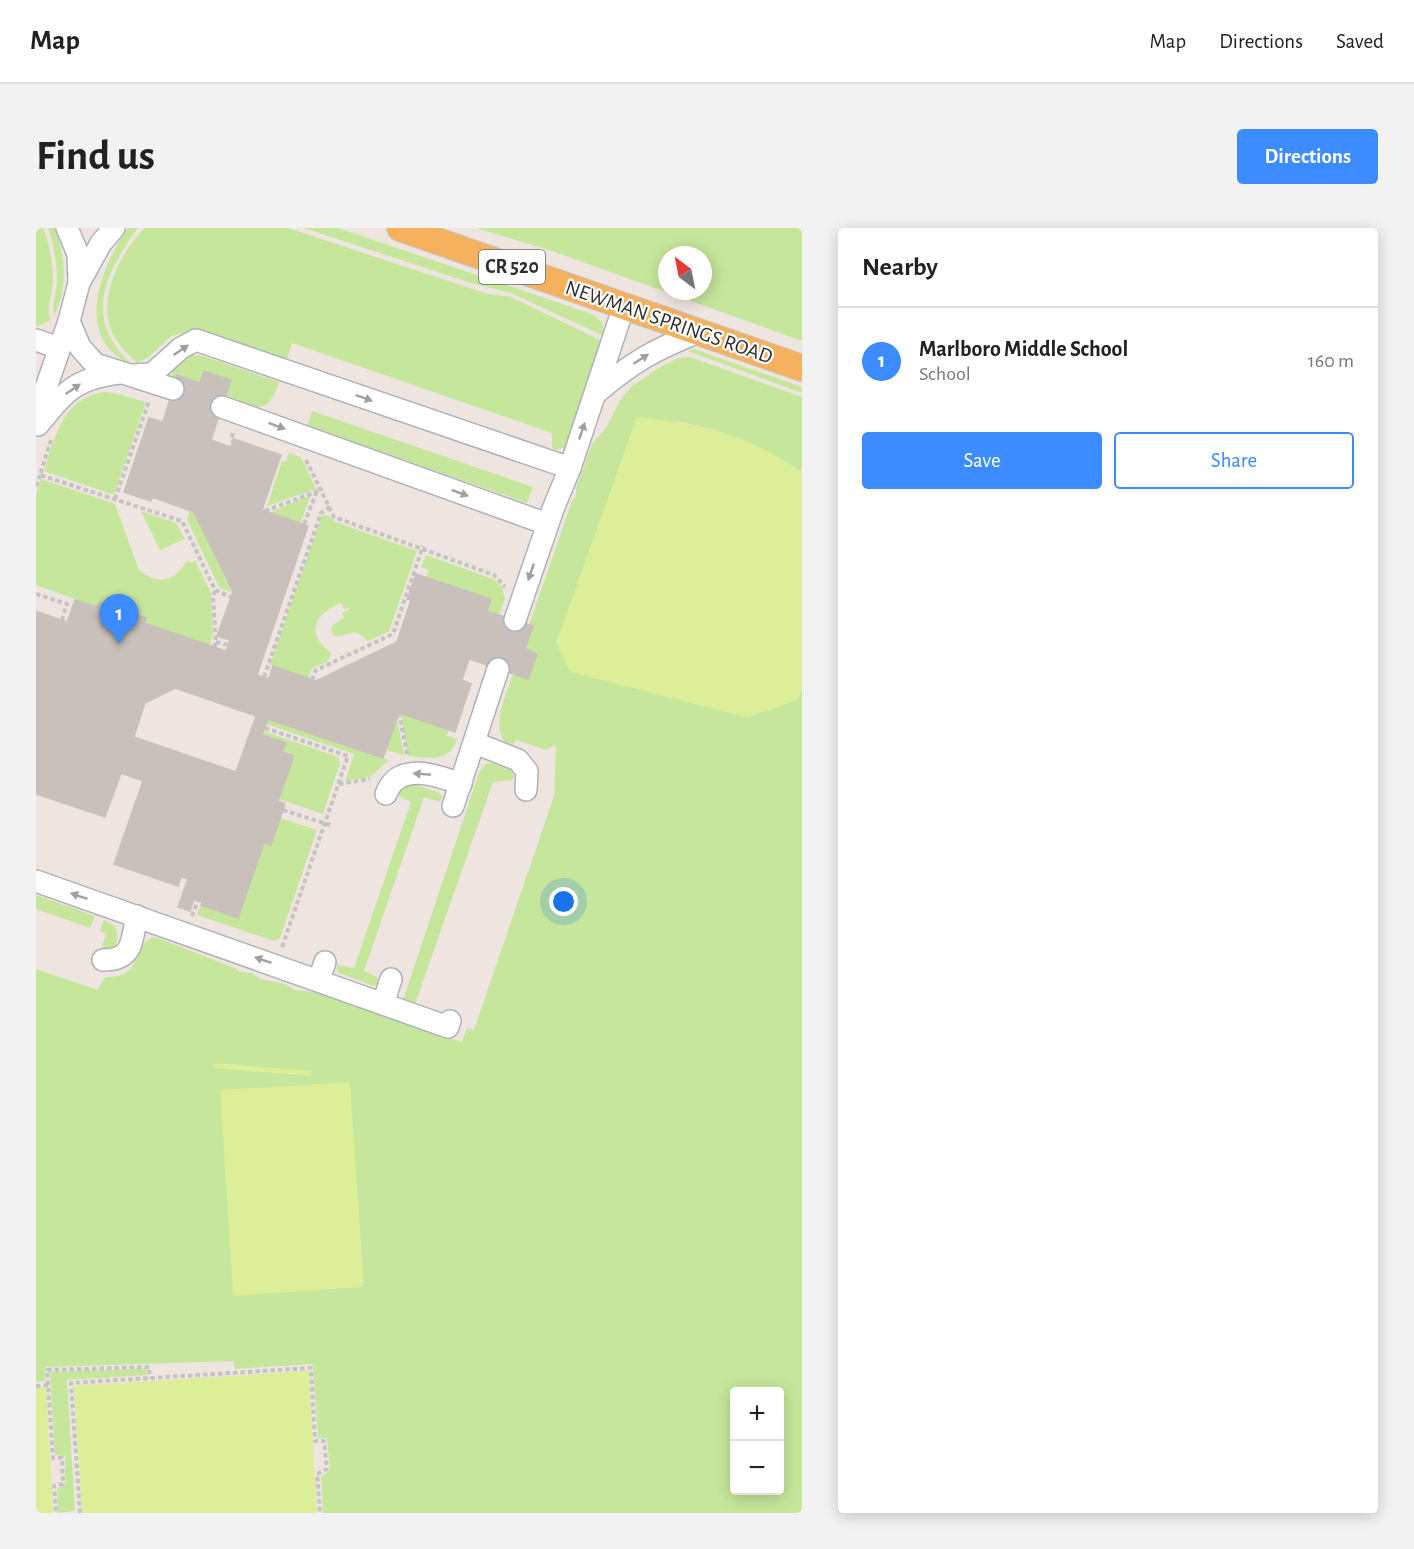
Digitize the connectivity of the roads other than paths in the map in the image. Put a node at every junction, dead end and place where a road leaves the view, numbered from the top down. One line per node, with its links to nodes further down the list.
1 (67, 228): 4 (lane)
2 (114, 228): 4 (lane)
3 (400, 228): 5 (main road, NEWMAN SPRINGS ROAD / CR 520)
4 (79, 284): 6 (lane)
5 (624, 306): 7 (main road, NEWMAN SPRINGS ROAD / CR 520); 12 (lane)
6 (69, 321): 9 (lane); 11 (lane)
7 (699, 332): 10 (main road, NEWMAN SPRINGS ROAD / CR 520); 12 (lane, one-way to 7)
8 (36, 340): 9 (lane)
9 (59, 348): 15 (lane)
10 (802, 368)
11 (128, 374): 13 (lane); 16 (lane, one-way to 11); 17 (lane, one-way to 17)
12 (595, 395): 17 (lane, one-way to 12)
13 (166, 396)
14 (222, 406): 18 (lane, one-way to 18)
15 (36, 417)
16 (44, 432)
17 (570, 468): 18 (lane)
18 (548, 524): 19 (lane, one-way to 19)
19 (515, 620)
20 (498, 669): 21 (lane)
21 (475, 743): 22 (lane); 23 (lane)
22 (461, 784): 24 (lane, one-way to 24); 25 (lane)
23 (526, 790)
24 (386, 794)
25 (453, 806)
26 (36, 881): 27 (lane, one-way to 26)
27 (137, 916): 28 (lane); 30 (lane, one-way to 27)
28 (103, 960)
29 (392, 979): 30 (lane)
30 (383, 1004): 31 (lane)
31 (450, 1021)

